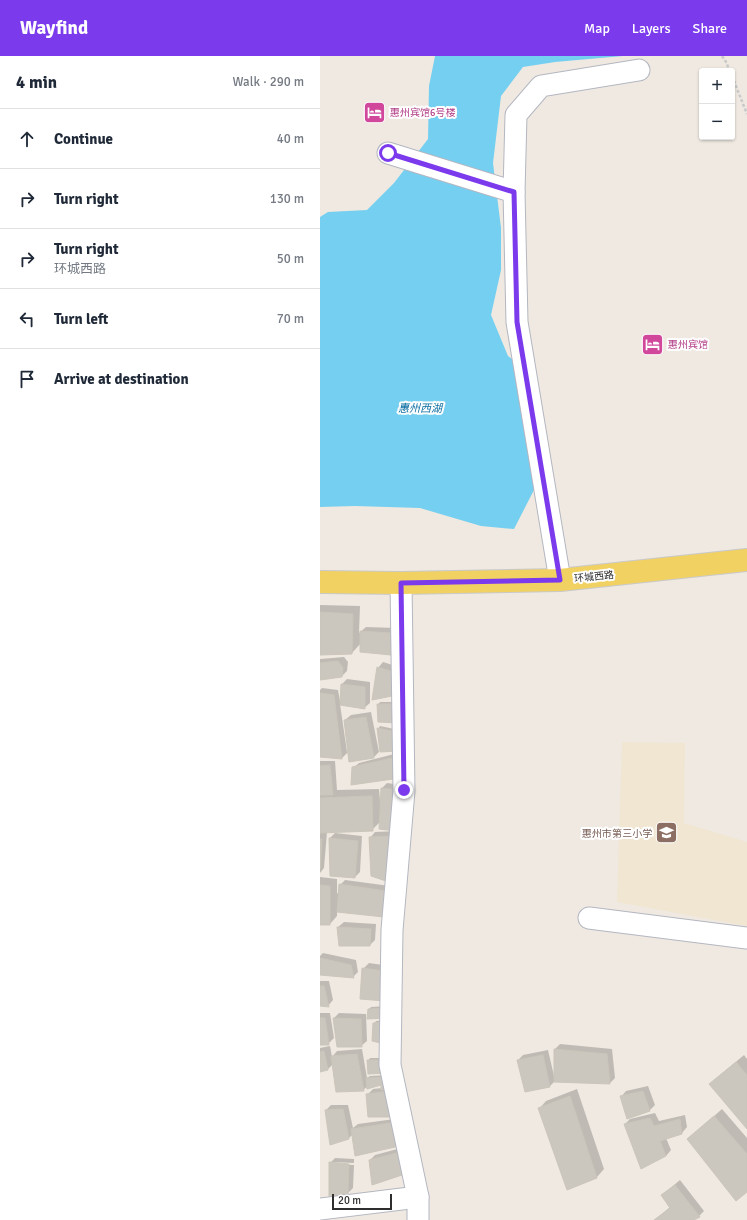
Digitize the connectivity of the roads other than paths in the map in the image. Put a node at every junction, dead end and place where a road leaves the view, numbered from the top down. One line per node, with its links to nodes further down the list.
1 (639, 70): 3 (street)
2 (388, 153): 3 (street)
3 (514, 192): 5 (street)
4 (747, 560): 5 (main road, 环城西路)
5 (560, 580): 7 (main road, 环城西路)
6 (320, 582): 7 (main road, 环城西路)
7 (401, 583): 10 (street)
8 (589, 918): 9 (street)
9 (747, 938)
10 (418, 1197): 11 (street); 12 (street)
11 (320, 1209)
12 (418, 1220)

